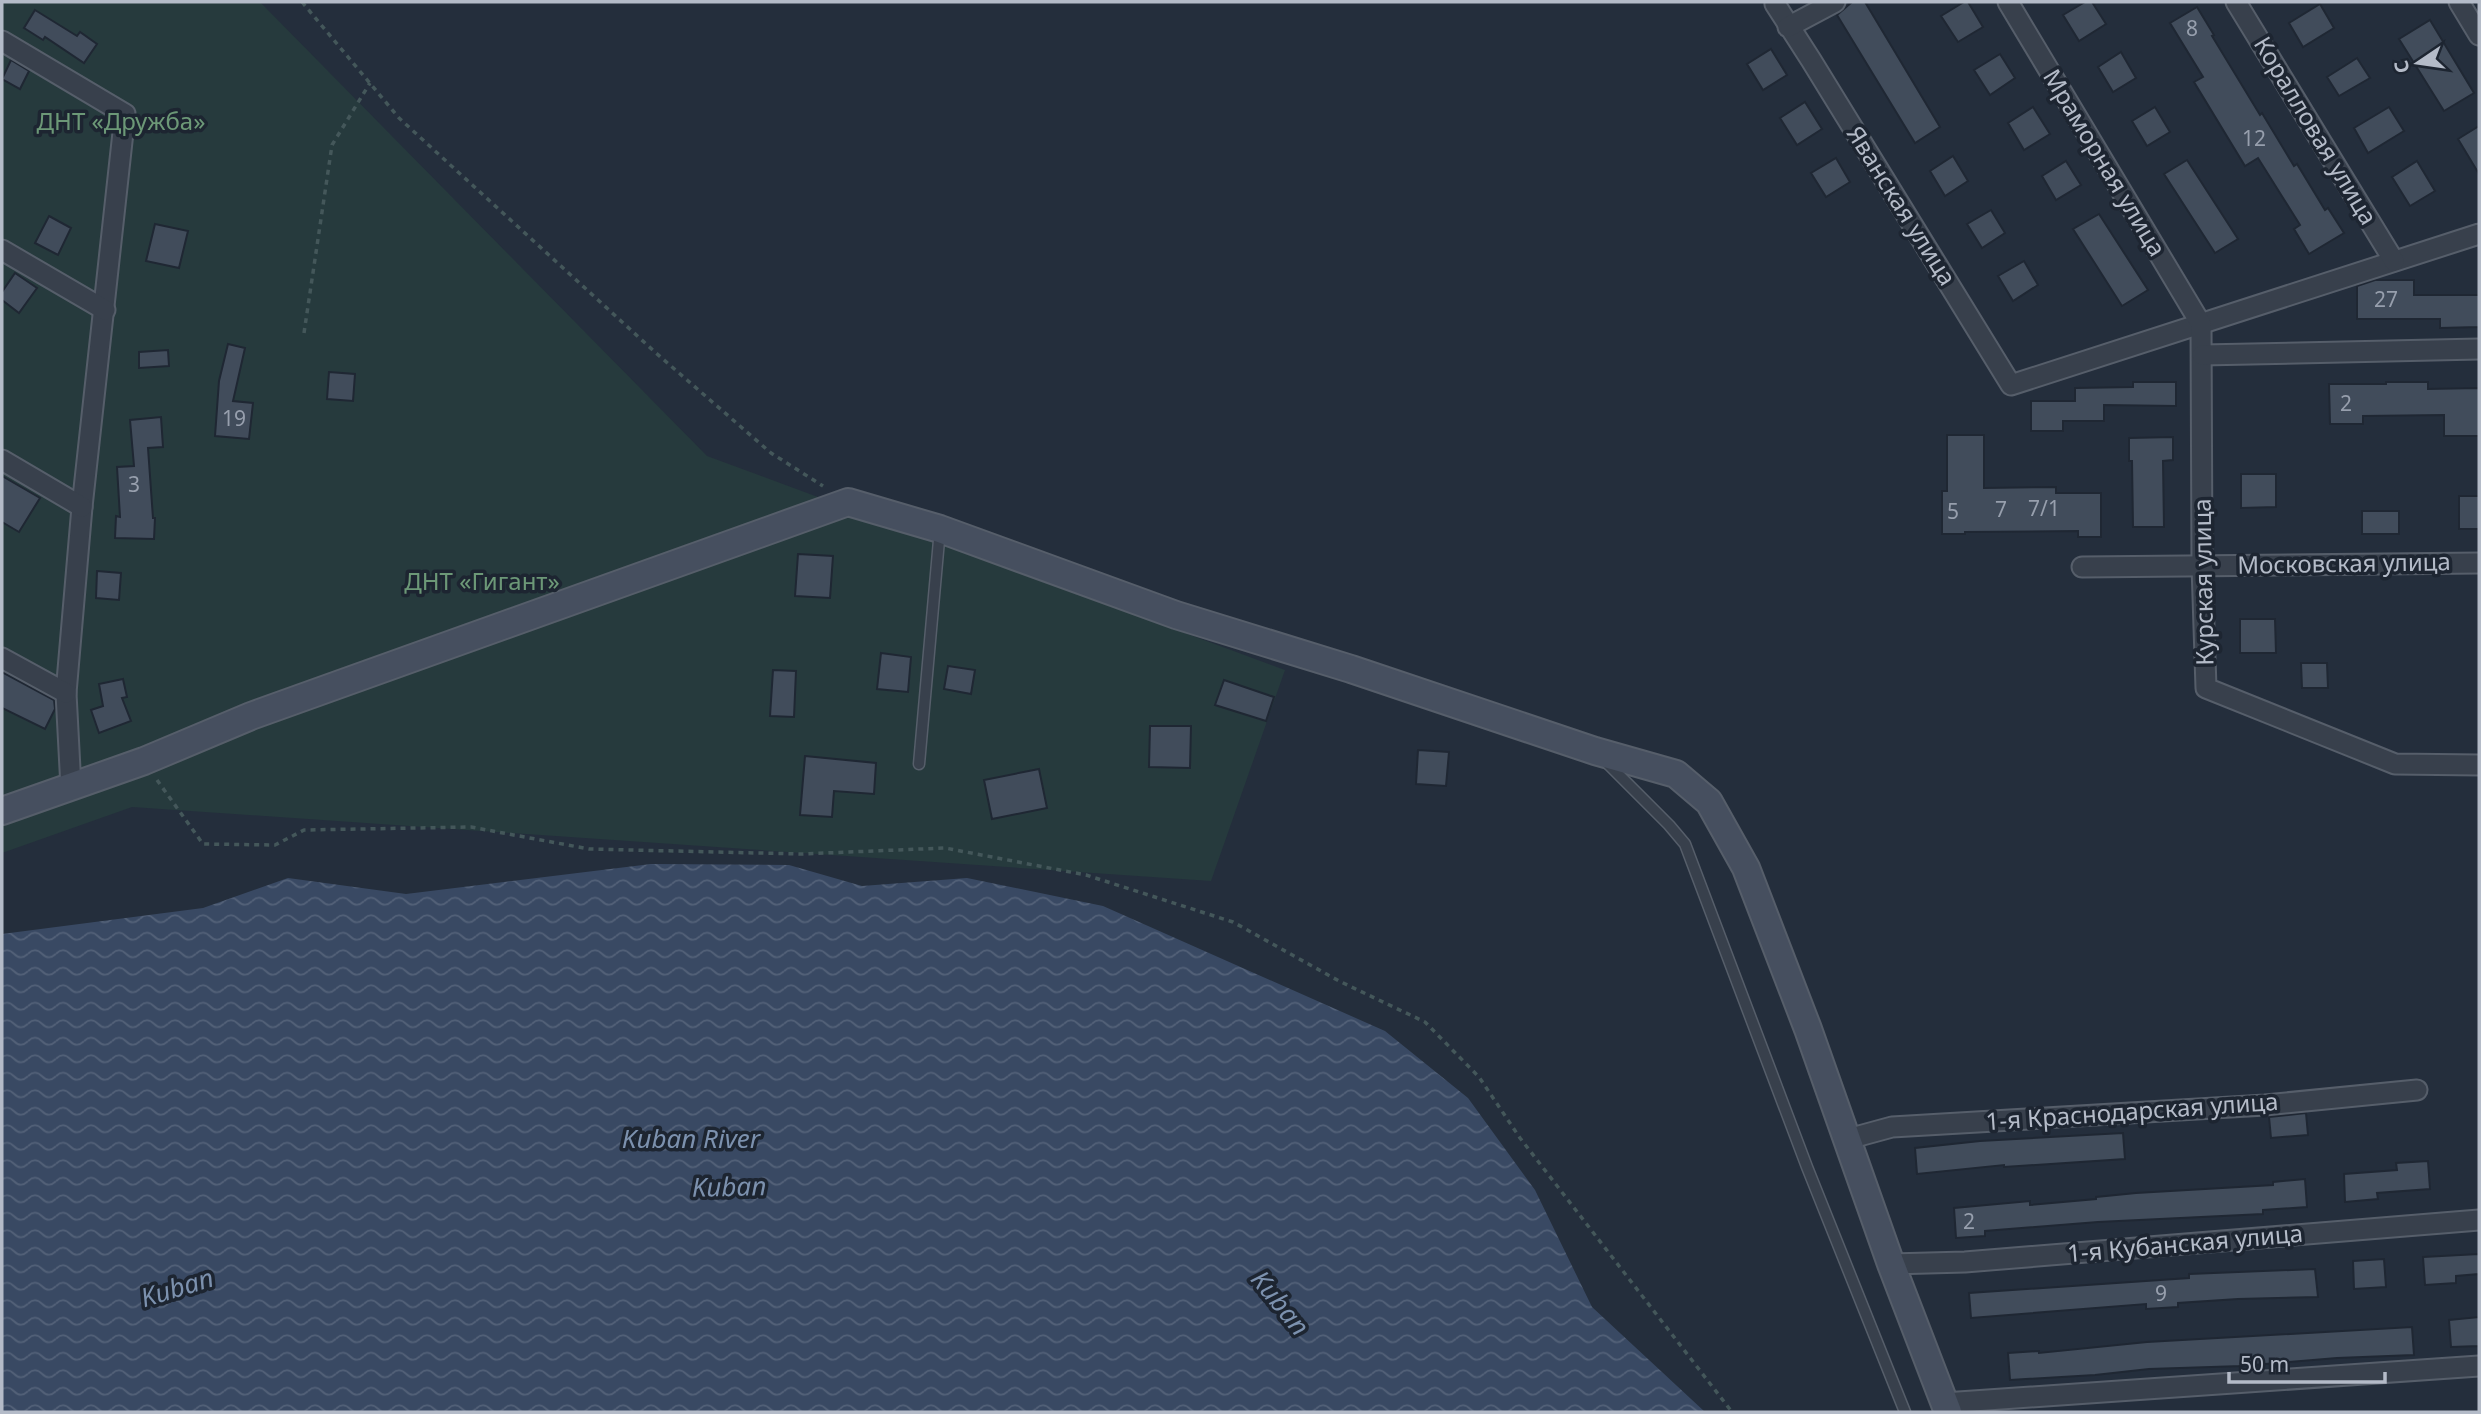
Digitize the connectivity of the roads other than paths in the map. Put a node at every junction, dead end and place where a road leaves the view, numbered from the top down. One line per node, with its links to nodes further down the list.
1 (1776, 2): 6 (street, Яванская улица)
2 (1835, 2): 6 (street)
3 (2008, 2): 13 (street, Мраморная улица)
4 (2236, 2): 11 (street, Коралловая улица)
5 (2459, 2): 7 (street)
6 (1788, 27): 13 (street, Яванская улица)
7 (2479, 35)
8 (2, 41): 12 (street)
9 (2479, 233): 11 (street)
10 (2, 250): 12 (street)
11 (2395, 261): 13 (street)
12 (105, 310): 17 (street)
13 (2201, 324): 15 (street, Курская улица)
14 (2479, 349): 15 (street)
15 (2202, 355): 20 (street, Курская улица)
16 (2, 460): 17 (street)
17 (82, 507): 23 (street)
18 (940, 529): 24 (street); 25 (lane); 27 (street)
19 (2479, 562): 20 (street, Московская улица)
20 (2202, 566): 21 (street, Московская улица); 26 (street, Курская улица)
21 (2082, 567)
22 (2, 658): 23 (street)
23 (66, 693): 27 (street)
24 (1595, 751): 30 (street); 35 (lane)
25 (919, 764)
26 (2479, 765)
27 (71, 788): 28 (street)
28 (2, 811)
29 (2417, 1090): 30 (street, 1-я Краснодарская улица)
30 (1848, 1139): 32 (street)
31 (2479, 1220): 32 (street, 1-я Кубанская улица)
32 (1891, 1264): 34 (street)
33 (2479, 1366): 34 (street)
34 (1946, 1408)
35 (1905, 1412)

